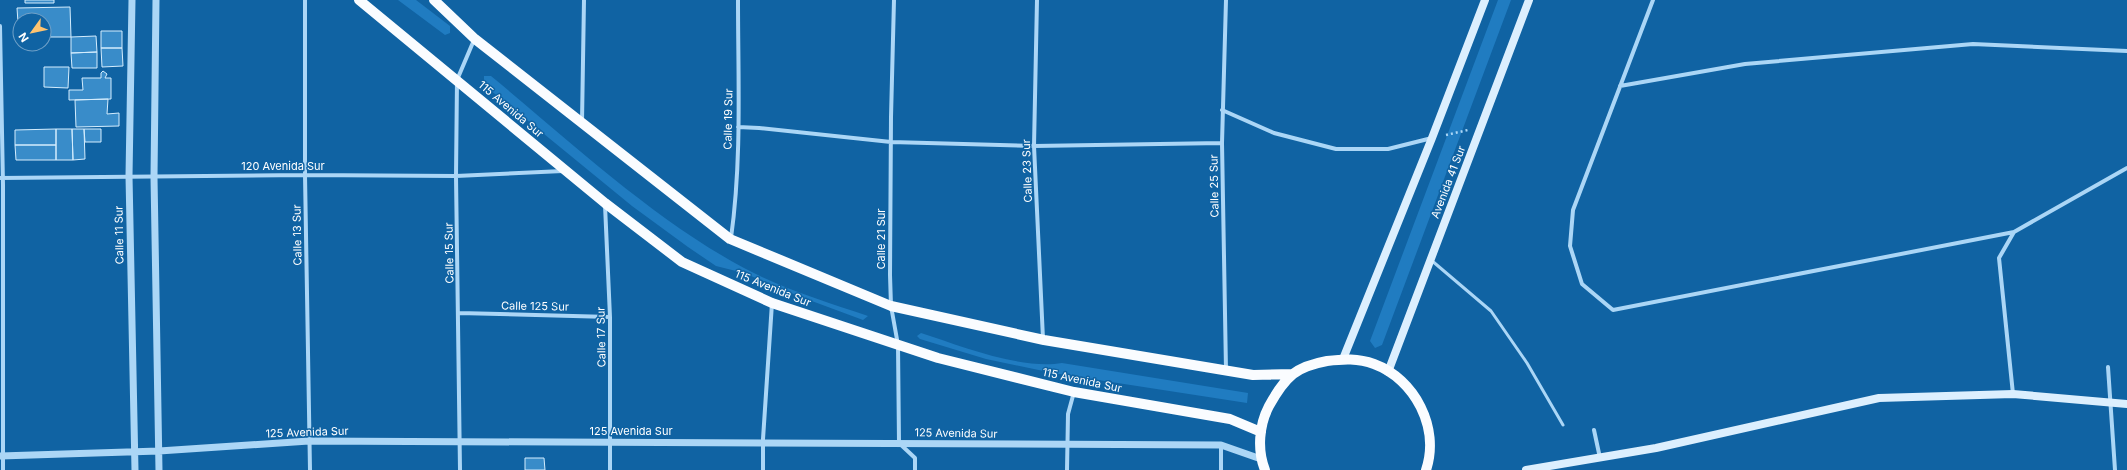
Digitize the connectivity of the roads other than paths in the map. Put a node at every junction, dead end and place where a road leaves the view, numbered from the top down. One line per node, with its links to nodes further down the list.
1 (132, 0): 29 (street, Calle 11 Sur)
2 (156, 0): 30 (street)
3 (305, 0): 28 (street, Calle 13 Sur)
4 (359, 0): 17 (main road, 115 Avenida Sur)
5 (434, 0): 15 (main road)
6 (584, 0): 20 (street)
7 (738, 0): 21 (street, Calle 19 Sur)
8 (894, 0): 23 (street, Calle 21 Sur)
9 (1037, 0): 25 (street, Calle 23 Sur)
10 (1226, 0): 19 (street, Calle 25 Sur)
11 (1484, 0): 22 (main road)
12 (1528, 0): 36 (main road, Avenida 41 Sur)
13 (1653, 0): 18 (street)
14 (0, 26): 32 (street)
15 (474, 39): 17 (street, Calle 15 Sur); 20 (main road)
16 (2127, 51): 18 (street)
17 (457, 80): 27 (main road, 115 Avenida Sur); 31 (street, Calle 15 Sur)
18 (1620, 86): 34 (street)
19 (1222, 110): 22 (street); 24 (street, Calle 25 Sur)
20 (582, 125): 35 (main road)
21 (738, 127): 23 (street); 35 (street, Calle 19 Sur)
22 (1432, 138): 43 (main road)
23 (891, 142): 25 (street); 38 (street, Calle 21 Sur)
24 (1222, 143): 25 (street); 45 (street, Calle 25 Sur)
25 (1034, 146): 41 (street, Calle 23 Sur)
26 (2127, 168): 34 (street)
27 (565, 170): 31 (street, 120 Avenida Sur); 33 (main road, 115 Avenida Sur)
28 (305, 175): 30 (street, 120 Avenida Sur); 31 (street, 120 Avenida Sur); 55 (street, Calle 13 Sur)
29 (129, 176): 30 (street, 120 Avenida Sur); 32 (street, 120 Avenida Sur); 62 (street, Calle 11 Sur)
30 (154, 176): 63 (street)
31 (456, 176): 39 (street, Calle 15 Sur)
32 (2, 178): 64 (street)
33 (605, 203): 37 (main road, 115 Avenida Sur); 40 (street, Calle 17 Sur)
34 (2014, 232): 49 (street)
35 (730, 238): 38 (main road)
36 (1430, 260): 46 (main road, Avenida 41 Sur); 52 (lane)
37 (772, 303): 42 (main road, 115 Avenida Sur); 59 (street)
38 (891, 306): 41 (main road); 42 (street, Calle 21 Sur)
39 (459, 313): 40 (street, Calle 125 Sur); 56 (street, Calle 15 Sur)
40 (610, 317): 57 (street, Calle 17 Sur)
41 (1044, 340): 45 (main road)
42 (898, 346): 48 (main road, 115 Avenida Sur); 58 (street, Calle 21 Sur)
43 (1343, 359): 46 (main road); 47 (main road)
44 (2108, 367): 50 (street)
45 (1226, 371): 47 (main road)
46 (1388, 372): 78 (main road)
47 (1293, 374): 54 (main road)
48 (1074, 392): 54 (main road, 115 Avenida Sur); 60 (street)
49 (2012, 394): 50 (main road); 66 (main road)
50 (2110, 403): 51 (main road); 80 (street)
51 (2127, 404)
52 (1563, 425)
53 (1594, 430): 66 (street)
54 (1261, 432): 65 (main road)
55 (309, 442): 56 (street, 125 Avenida Sur); 63 (street, 125 Avenida Sur); 70 (street, Calle 13 Sur)
56 (460, 442): 57 (street, 125 Avenida Sur); 71 (street, Calle 15 Sur)
57 (610, 442): 59 (street, 125 Avenida Sur); 72 (street, Calle 17 Sur)
58 (899, 443): 59 (street, 125 Avenida Sur); 60 (street, 125 Avenida Sur); 74 (street)
59 (763, 444): 73 (street)
60 (1066, 445): 61 (street, 125 Avenida Sur); 75 (street)
61 (1221, 445): 65 (street, 125 Avenida Sur); 76 (street)
62 (135, 451): 63 (street, 125 Avenida Sur); 64 (street, 125 Avenida Sur); 68 (street, Calle 11 Sur)
63 (160, 451): 69 (street)
64 (2, 456): 67 (street)
65 (1261, 459): 77 (main road)
66 (1600, 459): 79 (main road)
67 (4, 470)
68 (135, 470)
69 (159, 470)
70 (310, 470)
71 (460, 470)
72 (610, 470)
73 (763, 470)
74 (915, 470)
75 (1067, 470)
76 (1221, 470)
77 (1265, 470)
78 (1426, 470)
79 (1526, 470)
80 (2115, 470)

